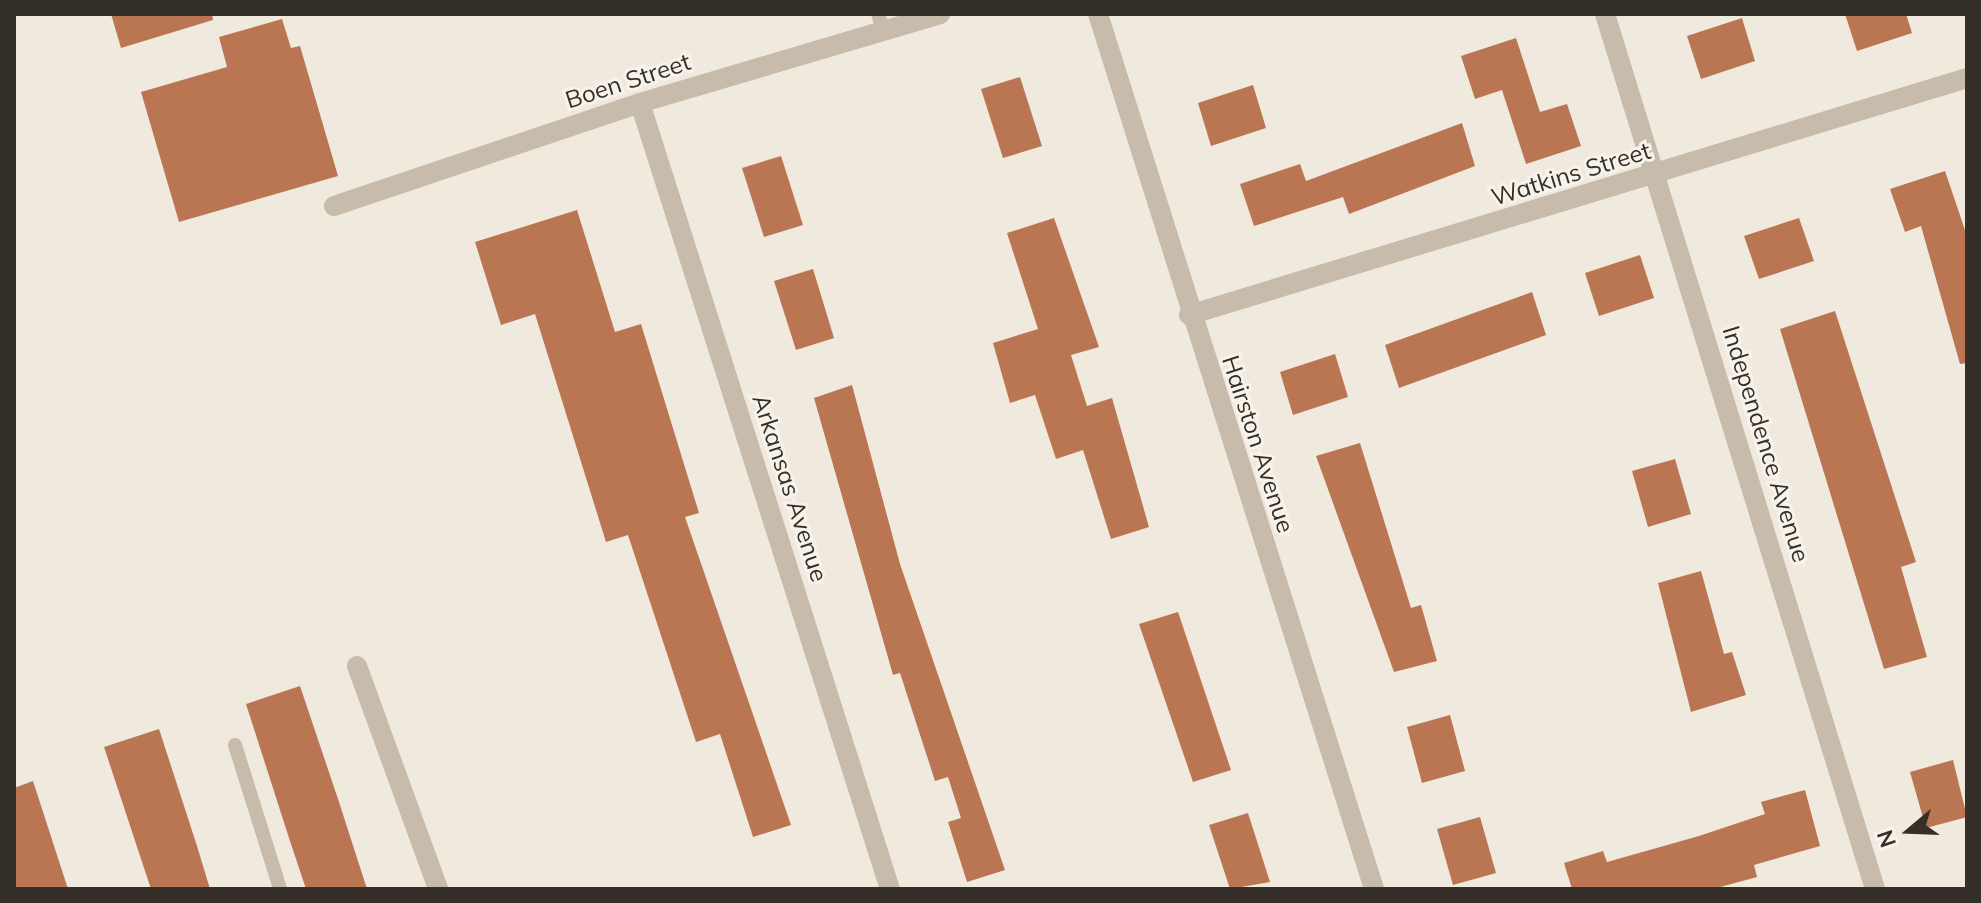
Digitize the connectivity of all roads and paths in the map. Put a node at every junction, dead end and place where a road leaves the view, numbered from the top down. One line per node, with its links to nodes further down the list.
1 (940, 14): 4 (street, Boen Street)
2 (1098, 14): 9 (street, Hairston Avenue)
3 (1605, 14): 7 (street, Independence Avenue)
4 (881, 22): 6 (street, Boen Street)
5 (1967, 78): 7 (street, Watkins Street)
6 (640, 103): 8 (street, Boen Street); 14 (street, Arkansas Avenue)
7 (1656, 176): 9 (street, Watkins Street); 16 (street, Independence Avenue)
8 (334, 206)
9 (1189, 315): 15 (street, Hairston Avenue)
10 (357, 666): 13 (street)
11 (235, 745): 12 (lane)
12 (280, 889)
13 (438, 889)
14 (890, 889)
15 (1374, 889)
16 (1875, 889)

